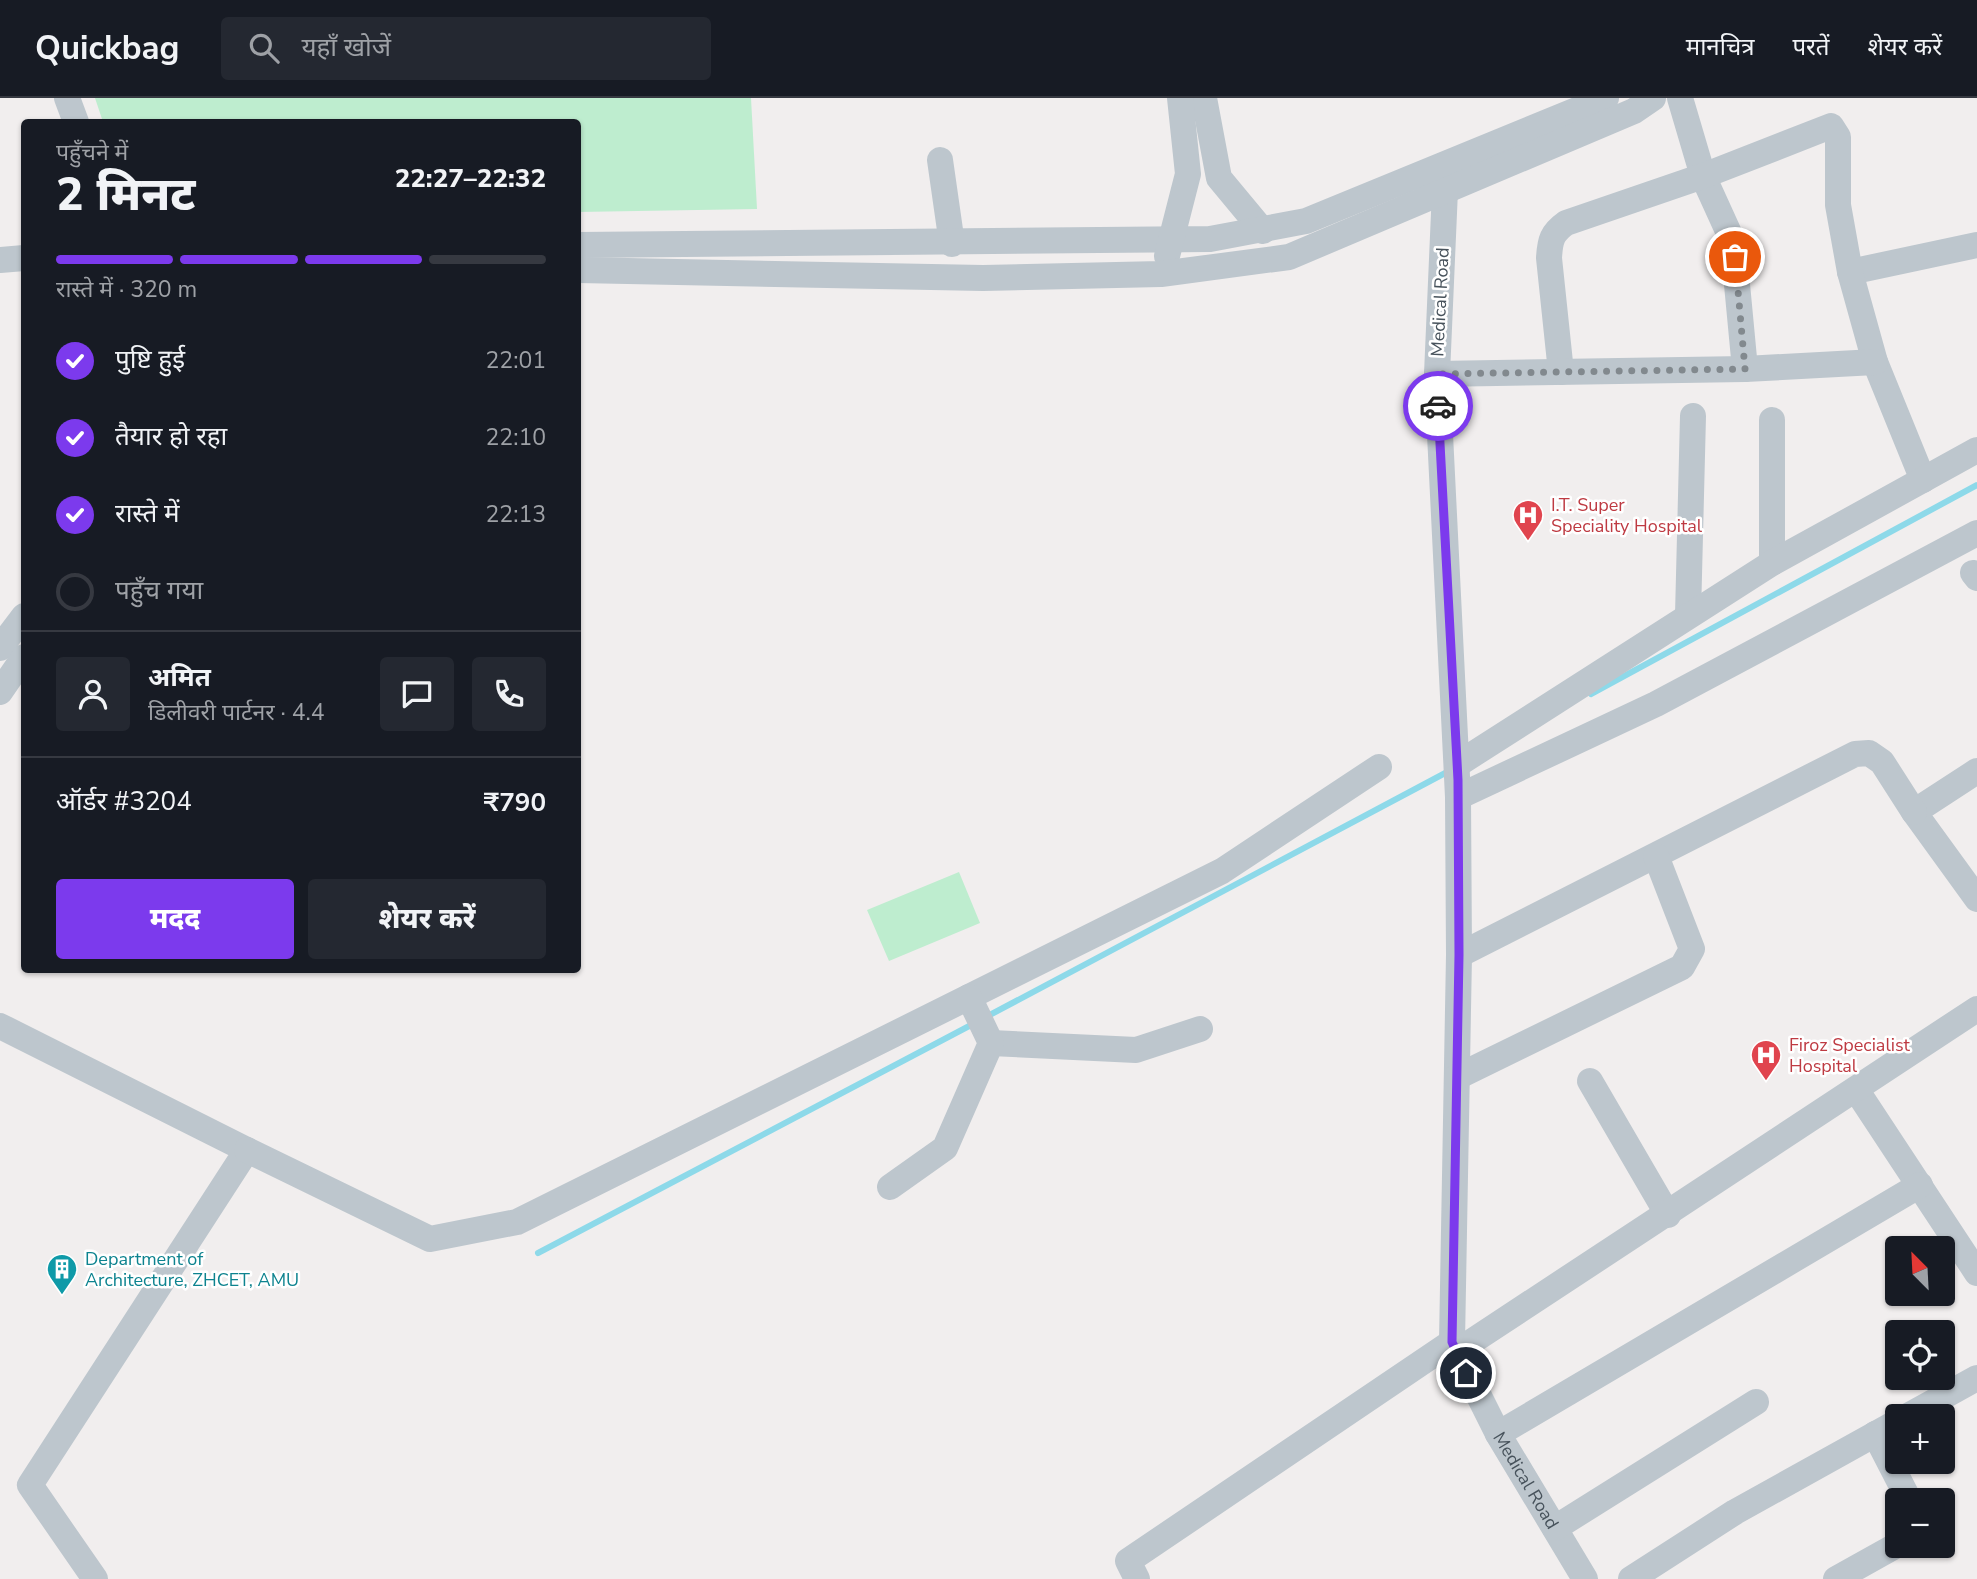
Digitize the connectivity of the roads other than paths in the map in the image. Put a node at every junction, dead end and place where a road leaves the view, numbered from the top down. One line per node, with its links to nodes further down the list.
1 (67, 98): 7 (street)
2 (1180, 98): 12 (street)
3 (1204, 98): 11 (street)
4 (1606, 98): 10 (street)
5 (1653, 98): 10 (street)
6 (1680, 98): 9 (street)
7 (75, 119)
8 (940, 160): 13 (street)
9 (1703, 176): 19 (street); 22 (street); 23 (street)
10 (1444, 178): 11 (street); 20 (street); 24 (street, Medical Road)
11 (1264, 231): 12 (street)
12 (1171, 240): 13 (street); 20 (street)
13 (951, 244): 15 (street)
14 (1977, 244): 19 (street)
15 (581, 245)
16 (21, 258): 17 (street)
17 (0, 260)
18 (581, 270): 20 (street)
19 (1850, 272): 21 (street)
20 (1161, 274)
21 (1875, 362): 22 (street); 28 (street)
22 (1745, 369): 23 (street)
23 (1560, 372): 24 (street)
24 (1437, 374): 36 (street, Medical Road)
25 (1693, 416): 31 (street)
26 (1772, 420): 30 (street)
27 (1977, 450): 28 (street)
28 (1923, 480): 30 (street)
29 (1977, 533): 39 (street)
30 (1772, 563): 31 (street)
31 (1688, 615): 36 (street)
32 (21, 620): 33 (street)
33 (0, 649)
34 (21, 661): 35 (street)
35 (0, 692)
36 (1458, 764): 39 (street, Medical Road)
37 (1379, 767): 45 (street)
38 (1977, 771): 40 (street)
39 (1458, 797): 44 (street, Medical Road)
40 (1914, 812): 41 (street); 42 (street)
41 (1656, 856): 44 (street); 50 (street)
42 (1967, 865): 43 (street)
43 (1977, 899)
44 (1459, 955): 50 (street, Medical Road)
45 (969, 997): 49 (street); 53 (street)
46 (1977, 1009): 52 (street)
47 (0, 1026): 53 (street)
48 (1200, 1028): 49 (street)
49 (990, 1043): 55 (street)
50 (1457, 1077): 58 (street, Medical Road)
51 (1590, 1081): 56 (street)
52 (1857, 1090): 54 (street); 56 (street)
53 (247, 1150): 66 (street)
54 (1920, 1185): 57 (street); 63 (street)
55 (890, 1187)
56 (1668, 1215): 58 (street)
57 (1977, 1273)
58 (1454, 1347): 63 (street, Medical Road); 67 (street)
59 (1977, 1378): 61 (street)
60 (1756, 1402): 64 (street)
61 (1930, 1404)
62 (1885, 1429): 69 (street)
63 (1498, 1434): 64 (street, Medical Road)
64 (1555, 1528): 68 (street, Medical Road)
65 (1885, 1552): 70 (street)
66 (95, 1579)
67 (1138, 1579)
68 (1585, 1579)
69 (1631, 1579)
70 (1836, 1579)

